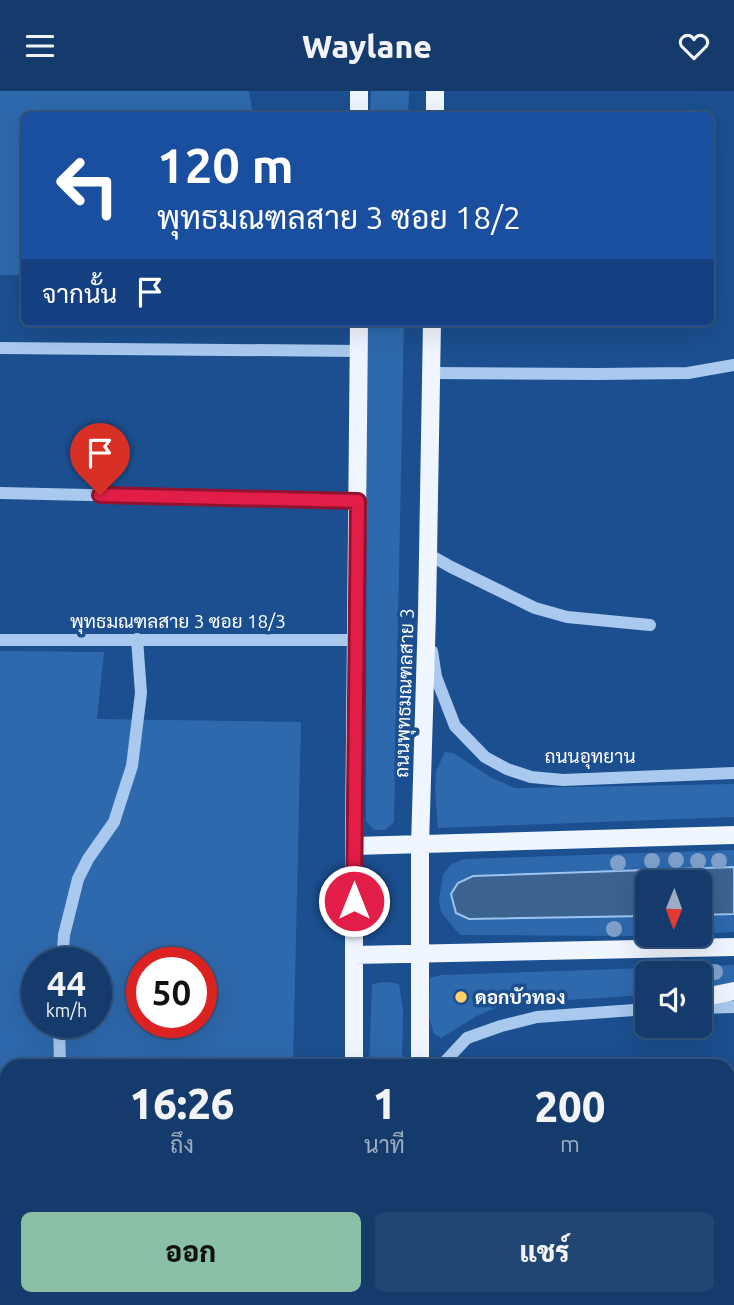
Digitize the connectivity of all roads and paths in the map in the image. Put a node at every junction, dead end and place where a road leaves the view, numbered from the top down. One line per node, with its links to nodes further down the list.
1 (359, 91): 3 (main road)
2 (435, 91): 4 (main road)
3 (359, 112)
4 (435, 112)
5 (359, 326): 8 (main road)
6 (432, 326): 10 (main road, ถนนพุทธมณฑลสาย 3)
7 (0, 348): 8 (street)
8 (359, 351): 12 (main road)
9 (734, 365): 10 (street)
10 (431, 373): 13 (main road, ถนนพุทธมณฑลสาย 3)
11 (0, 493): 12 (street)
12 (358, 501): 18 (main road)
13 (428, 554): 14 (main road, ถนนพุทธมณฑลสาย 3); 15 (street)
14 (427, 613): 19 (street, ถนนอุทยาน); 21 (main road, ถนนพุทธมณฑลสาย 3)
15 (650, 625)
16 (137, 639): 17 (street, พุทธมณฑลสาย 3 ซอย 18/3); 18 (street, พุทธมณฑลสาย 3 ซอย 18/3); 23 (street)
17 (0, 640)
18 (356, 640): 22 (main road)
19 (734, 773)
20 (734, 835): 21 (main road)
21 (420, 845): 22 (main road); 25 (main road, ถนนพุทธมณฑลสาย 3)
22 (354, 846): 26 (main road)
23 (63, 947)
24 (734, 947): 25 (main road)
25 (420, 954): 26 (main road); 35 (main road, ถนนพุทธมณฑลสาย 3)
26 (354, 955): 34 (main road)
27 (734, 991): 28 (main road)
28 (712, 996)
29 (734, 1007): 30 (street)
30 (712, 1008)
31 (635, 1010): 36 (street)
32 (59, 1038): 33 (street)
33 (60, 1059)
34 (354, 1059)
35 (420, 1059)
36 (448, 1059)

